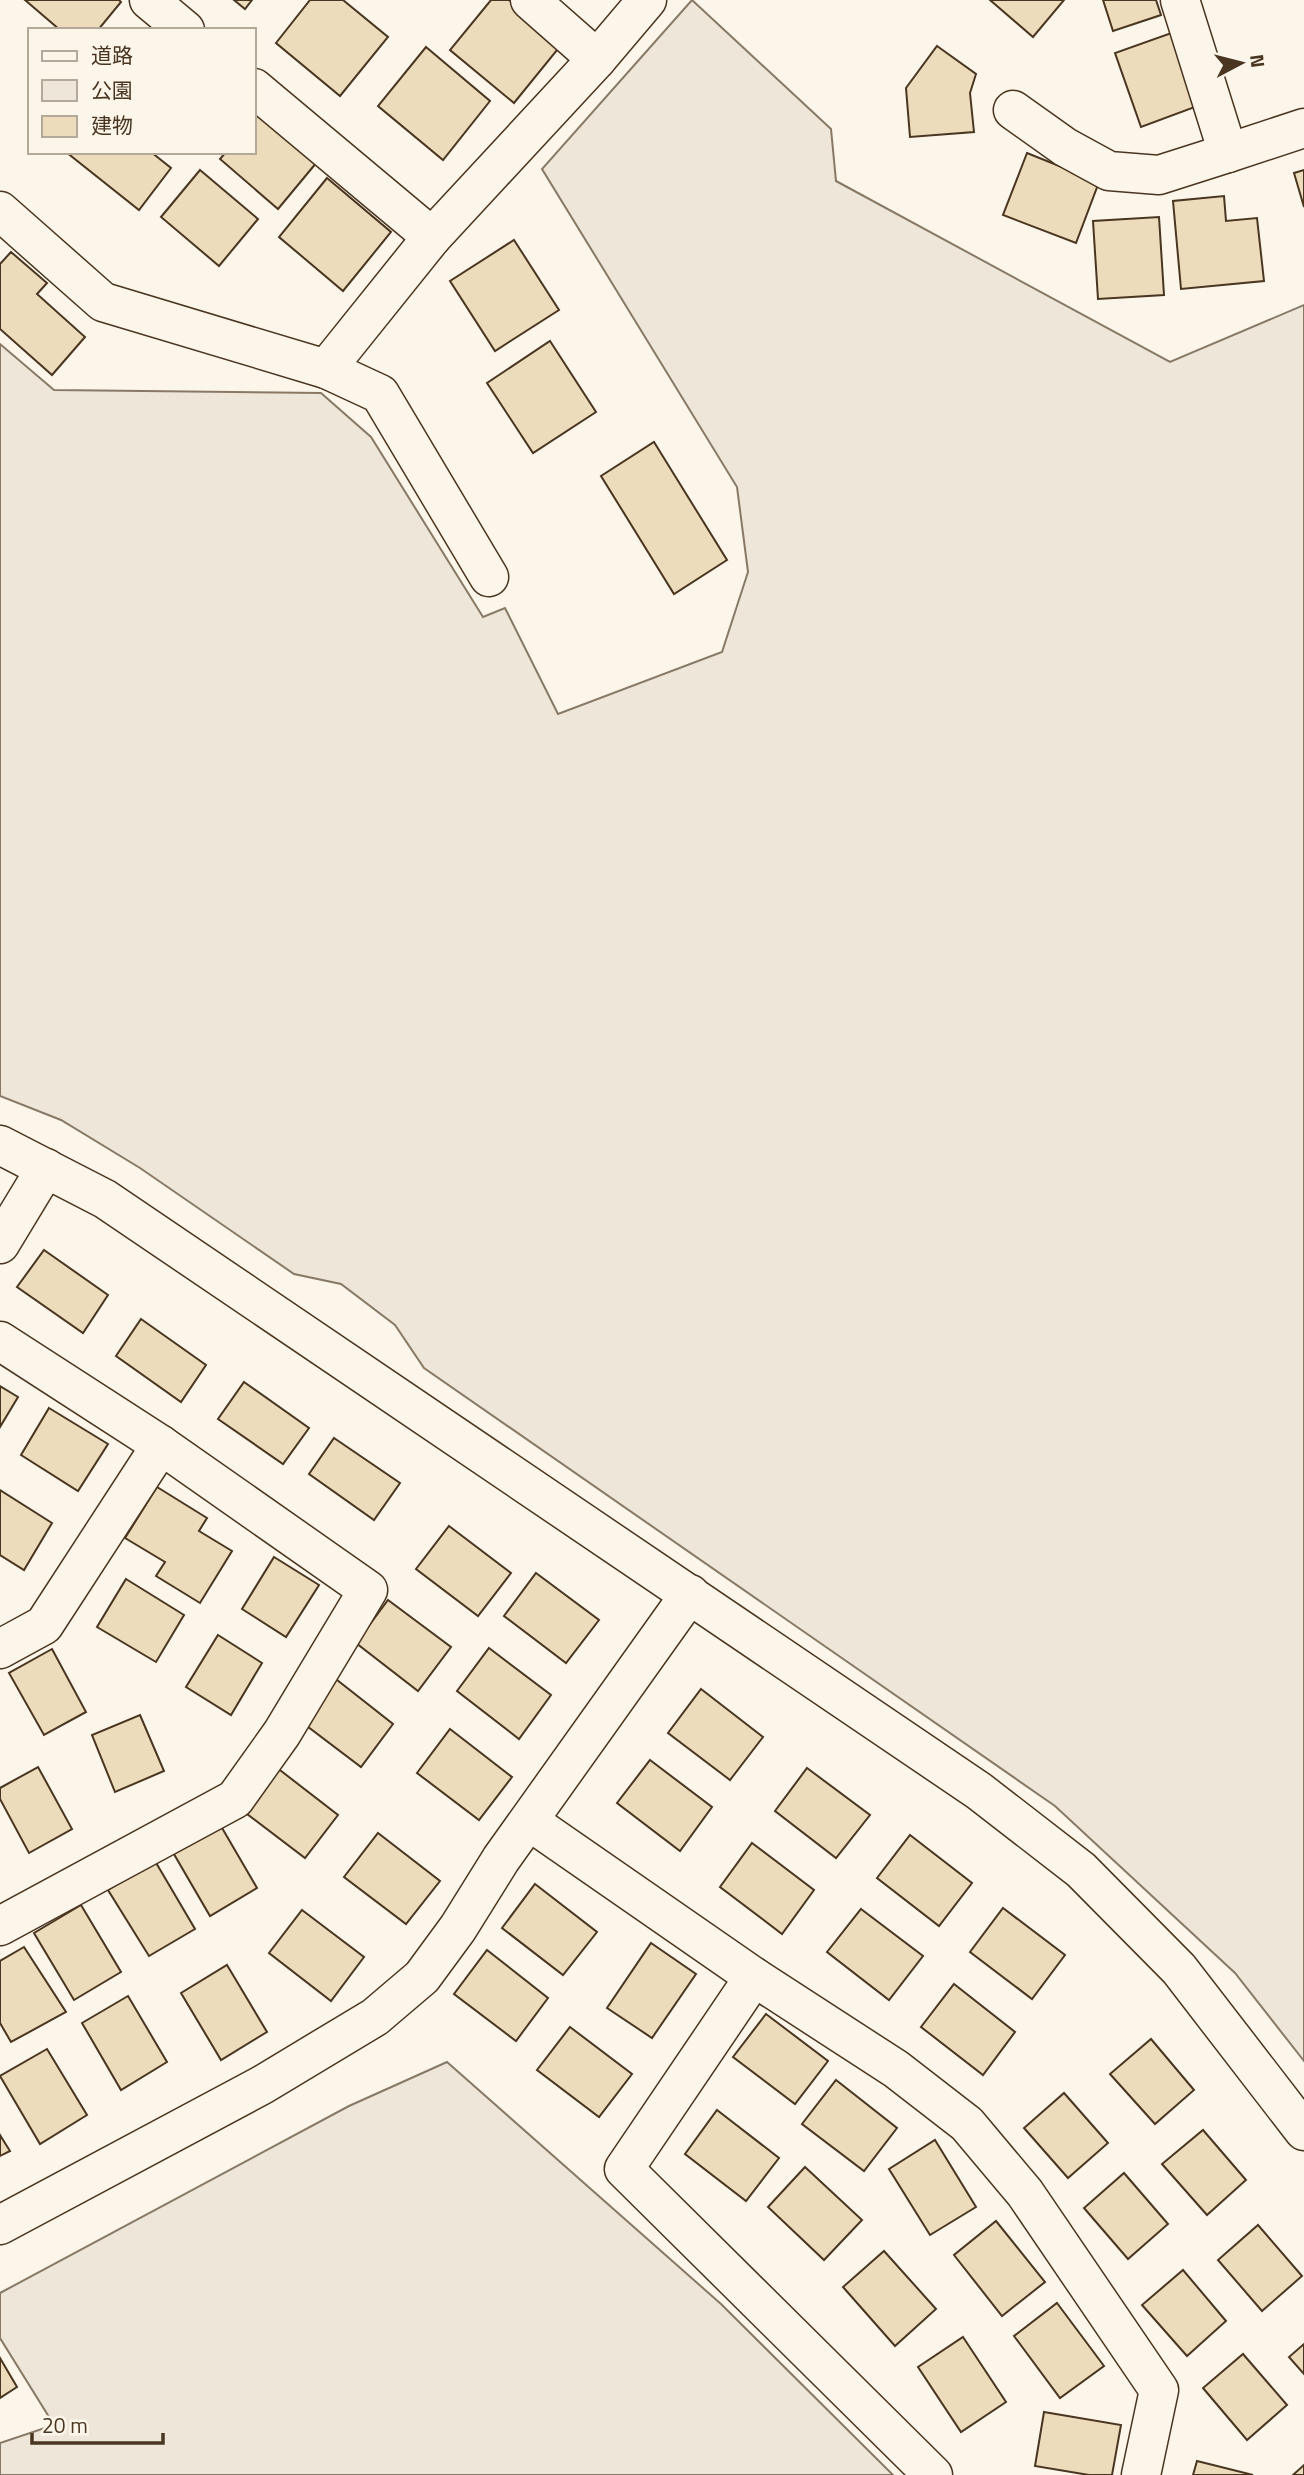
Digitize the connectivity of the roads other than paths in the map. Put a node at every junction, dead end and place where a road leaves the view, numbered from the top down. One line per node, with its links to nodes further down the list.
1 (149, 0): 5 (street)
2 (530, 0): 6 (street)
3 (647, 0): 6 (street)
4 (1180, 0): 10 (street)
5 (183, 28)
6 (597, 59): 12 (street)
7 (256, 90): 12 (street)
8 (1013, 110): 10 (street)
9 (1304, 128): 10 (street)
10 (1228, 153)
11 (0, 211): 13 (street)
12 (432, 237): 13 (street)
13 (326, 369): 14 (street)
14 (489, 577)
15 (0, 1145): 16 (street)
16 (46, 1168): 17 (street); 20 (street)
17 (0, 1244)
18 (0, 1340): 19 (street)
19 (161, 1445): 21 (street); 23 (street)
20 (690, 1594): 22 (street); 25 (street)
21 (0, 1649)
22 (529, 1821): 24 (street); 26 (street)
23 (0, 1926)
24 (754, 1977): 27 (street); 28 (street)
25 (1304, 2131)
26 (0, 2225)
27 (933, 2475)
28 (1141, 2475)

